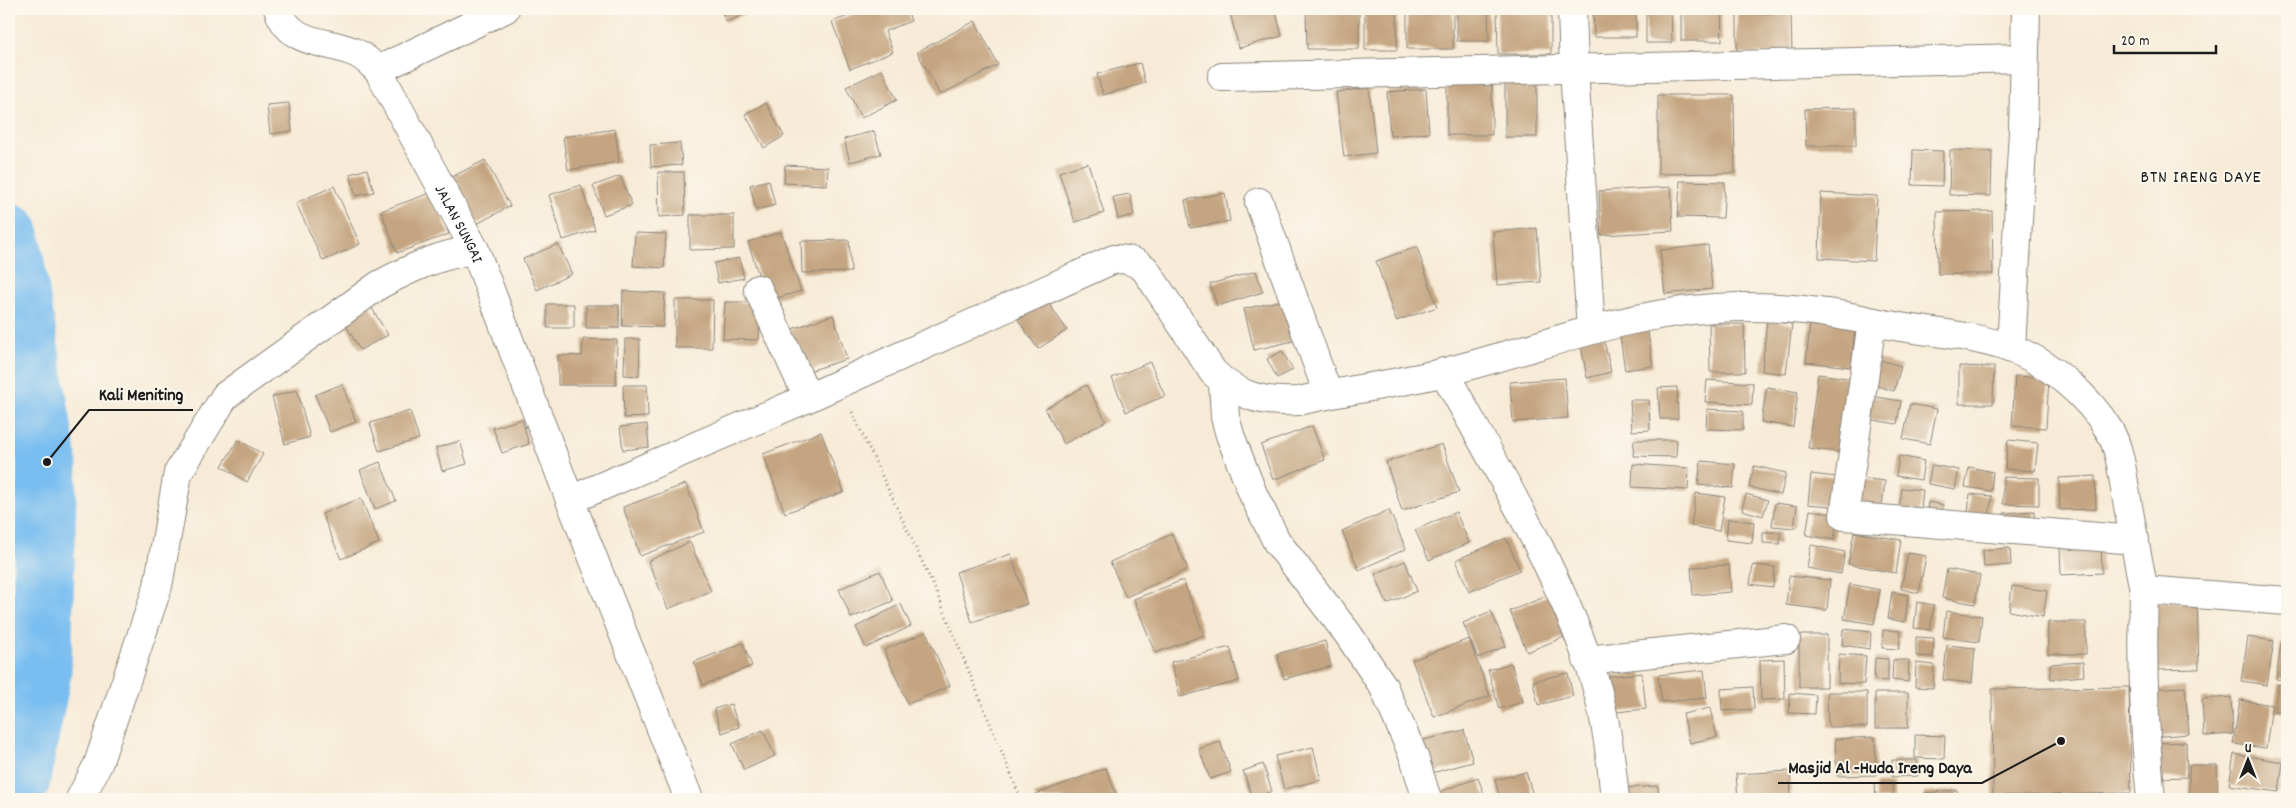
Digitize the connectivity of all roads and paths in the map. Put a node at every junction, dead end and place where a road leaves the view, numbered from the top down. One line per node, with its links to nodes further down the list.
1 (278, 9): 6 (street, JALAN SUNGAI)
2 (505, 9): 6 (street)
3 (1572, 9): 7 (street)
4 (2026, 9): 5 (street)
5 (2024, 58): 7 (street); 14 (street)
6 (378, 70): 10 (street, JALAN SUNGAI)
7 (1574, 70): 8 (street); 13 (street)
8 (1222, 77)
9 (1259, 202): 18 (street)
10 (475, 250): 20 (street, JALAN SUNGAI); 26 (street)
11 (758, 290): 19 (street)
12 (1872, 322): 13 (street); 14 (street); 21 (street)
13 (1591, 329): 15 (street)
14 (2011, 349): 21 (street)
15 (1444, 372): 18 (street); 25 (street)
16 (1223, 382): 17 (street); 18 (street); 29 (street)
17 (838, 384): 19 (street); 28 (path)
18 (1328, 394)
19 (808, 398): 20 (street)
20 (570, 500): 27 (street, JALAN SUNGAI)
21 (2134, 540): 22 (street)
22 (2144, 590): 23 (street); 31 (street)
23 (2287, 601)
24 (1786, 639): 25 (street)
25 (1587, 660): 30 (street)
26 (80, 799)
27 (689, 799)
28 (1021, 799)
29 (1427, 799)
30 (1615, 799)
31 (2151, 799)

